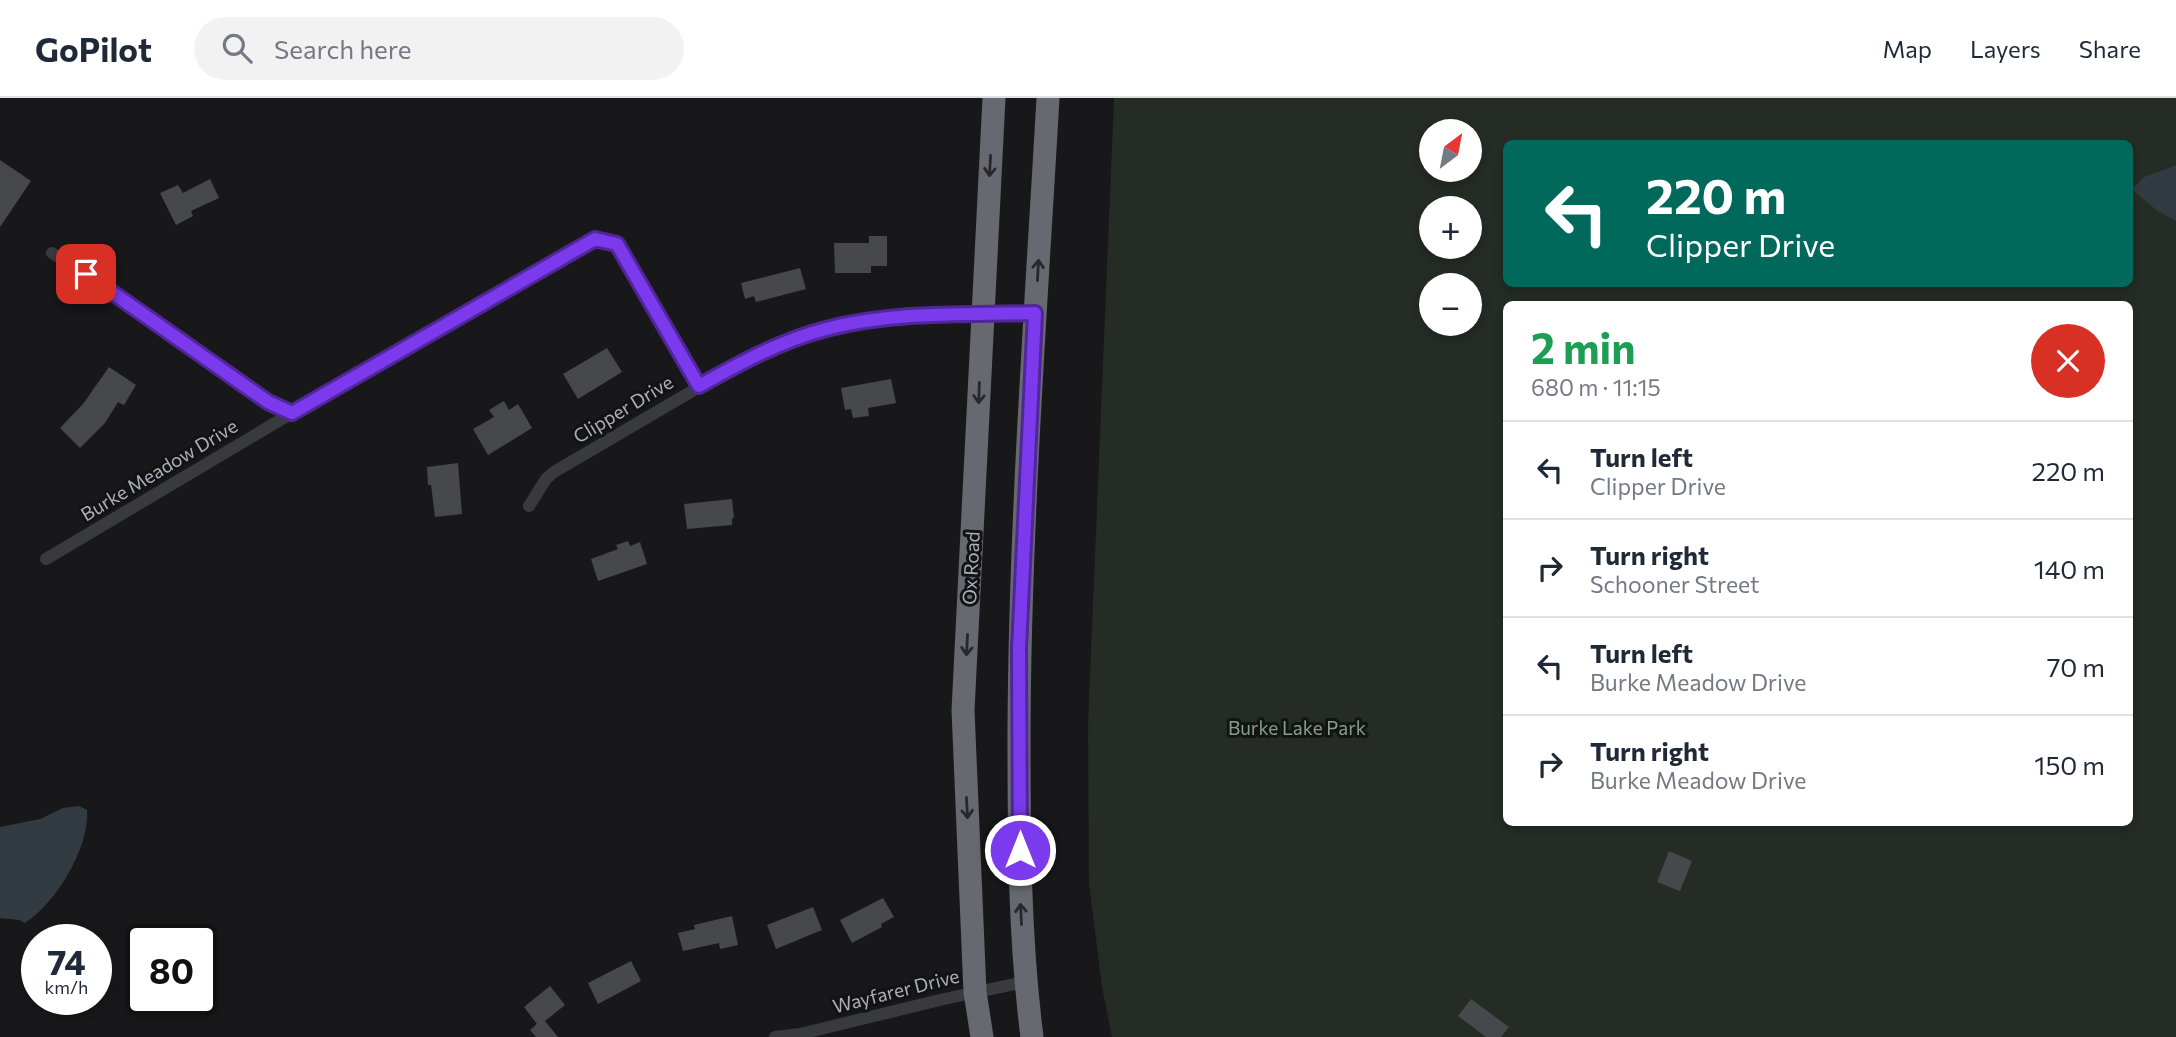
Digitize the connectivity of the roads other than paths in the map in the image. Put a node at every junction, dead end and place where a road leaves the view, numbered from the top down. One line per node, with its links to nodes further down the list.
1 (994, 98): 5 (highway, Ox Road, one-way to 5)
2 (1048, 98): 4 (highway, one-way to 2)
3 (52, 253): 7 (street)
4 (1035, 313): 5 (street, Clipper Drive); 10 (highway, one-way to 4)
5 (982, 314): 6 (street, Clipper Drive); 11 (highway, Ox Road, one-way to 11)
6 (699, 386): 7 (street, Burke Meadow Drive); 8 (street, Clipper Drive)
7 (292, 413): 9 (street, Burke Meadow Drive)
8 (529, 506)
9 (46, 559)
10 (1025, 982): 11 (street, Wayfarer Drive); 14 (highway)
11 (975, 992): 12 (street, Wayfarer Drive); 13 (highway, Ox Road)
12 (775, 1037)
13 (982, 1037)
14 (1032, 1037)

